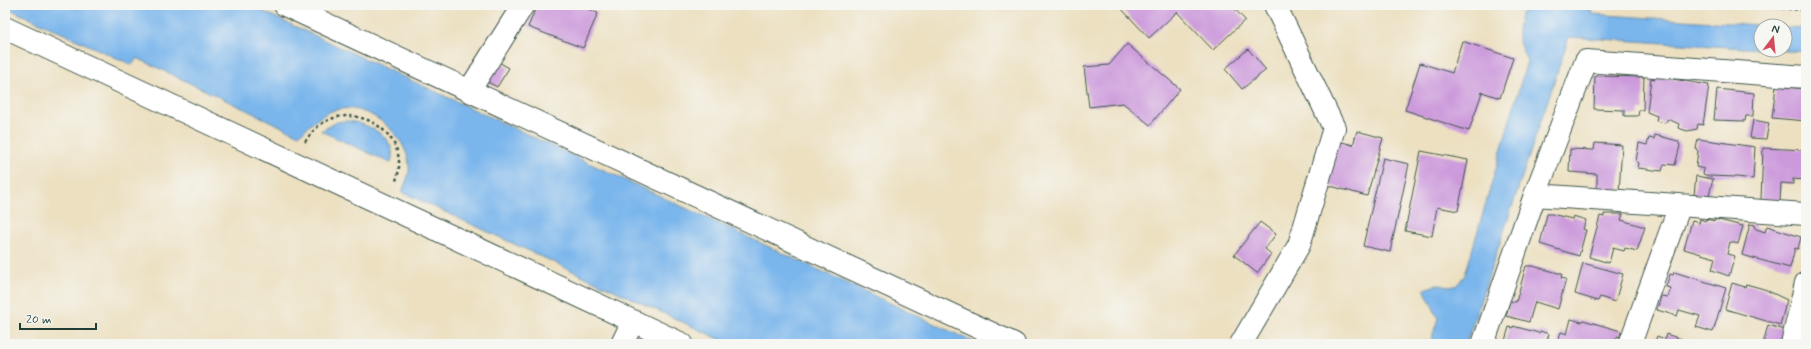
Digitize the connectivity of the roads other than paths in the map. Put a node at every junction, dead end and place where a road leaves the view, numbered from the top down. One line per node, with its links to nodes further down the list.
1 (285, 5): 6 (street)
2 (523, 5): 6 (street)
3 (1275, 5): 15 (street)
4 (5, 28): 11 (street)
5 (1806, 77): 7 (street)
6 (469, 91): 14 (street)
7 (1535, 195): 8 (street); 16 (street)
8 (1680, 205): 9 (street); 17 (street)
9 (1806, 214)
10 (1806, 283): 18 (street)
11 (632, 321): 12 (street); 13 (street)
12 (622, 344)
13 (682, 344)
14 (1014, 344)
15 (1241, 344)
16 (1483, 344)
17 (1630, 344)
18 (1792, 344)

